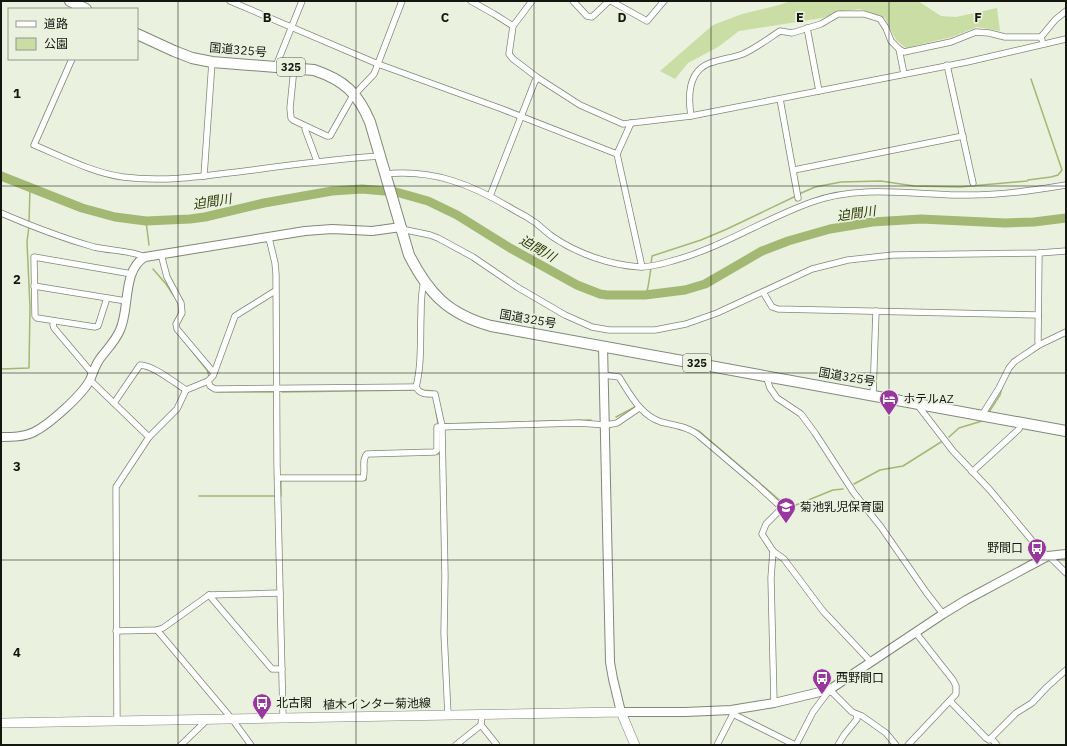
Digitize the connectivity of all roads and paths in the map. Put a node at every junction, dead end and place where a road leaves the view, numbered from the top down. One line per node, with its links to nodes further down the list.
1 (70, 1): 10 (highway)
2 (230, 1): 13 (street)
3 (302, 1): 13 (street)
4 (402, 1): 22 (street)
5 (471, 1): 12 (street)
6 (532, 1): 12 (street)
7 (573, 1): 8 (street)
8 (610, 1): 9 (street)
9 (664, 1)
10 (84, 8)
11 (1066, 11): 16 (street)
12 (513, 26): 27 (street)
13 (291, 28): 22 (street); 24 (street)
14 (807, 28): 19 (street); 28 (street); 31 (street)
15 (138, 34): 21 (highway, 国道325号 / 325)
16 (1041, 37): 18 (street); 19 (street)
17 (1066, 39): 18 (street)
18 (1043, 44): 23 (street)
19 (899, 49): 26 (street)
20 (72, 60): 40 (street)
21 (212, 62): 24 (highway, 国道325号 / 325); 40 (street)
22 (378, 64): 29 (street); 32 (street)
23 (947, 65): 26 (street); 35 (street)
24 (276, 66): 25 (highway, 国道325号 / 325)
25 (294, 68): 29 (highway, 国道325号 / 325); 34 (street)
26 (904, 74): 28 (street)
27 (538, 78): 32 (street); 33 (street)
28 (819, 91): 30 (street)
29 (355, 95): 34 (street); 37 (highway, 国道325号 / 325)
30 (780, 99): 31 (street); 39 (street)
31 (691, 116): 33 (street)
32 (521, 117): 36 (street); 44 (street)
33 (631, 123): 36 (street)
34 (306, 127): 38 (street)
35 (963, 136): 39 (street); 42 (street)
36 (617, 154): 53 (street)
37 (380, 156): 38 (street); 41 (highway, 国道325号 / 325)
38 (318, 161): 40 (street)
39 (794, 170): 45 (street)
40 (204, 176)
41 (386, 176): 44 (street); 47 (highway, 国道325号 / 325)
42 (973, 183)
43 (1066, 185): 53 (street)
44 (490, 196): 53 (street)
45 (798, 198)
46 (1, 213): 52 (street)
47 (401, 227): 48 (street); 55 (highway, 国道325号 / 325); 58 (street)
48 (269, 238): 51 (street); 57 (street)
49 (1066, 250): 50 (street)
50 (1039, 253): 58 (street); 62 (street)
51 (160, 254): 52 (street); 67 (street)
52 (145, 257): 54 (street)
53 (642, 267)
54 (132, 274): 56 (street); 60 (street)
55 (424, 282): 66 (highway, 国道325号 / 325); 72 (street)
56 (34, 286): 59 (street); 63 (street)
57 (276, 291): 67 (street); 73 (street)
58 (763, 292): 61 (street)
59 (108, 298): 60 (street); 63 (street)
60 (126, 301): 70 (street)
61 (876, 311): 62 (street); 75 (street)
62 (1038, 314): 65 (street)
63 (54, 321): 70 (street)
64 (1066, 332): 65 (street)
65 (1039, 345): 79 (street)
66 (603, 346): 68 (street); 69 (highway, 国道325号 / 325)
67 (214, 373): 71 (street)
68 (604, 375): 78 (street); 81 (street)
69 (766, 376): 75 (highway, 国道325号 / 325); 94 (street)
70 (91, 377): 76 (street); 84 (street)
71 (208, 381): 73 (street); 74 (street)
72 (416, 387): 73 (street); 82 (street)
73 (277, 389): 87 (street)
74 (186, 390): 76 (street); 85 (street)
75 (873, 395): 77 (highway, 国道325号 / 325)
76 (114, 403): 85 (street)
77 (916, 403): 79 (highway, 国道325号 / 325); 86 (street)
78 (639, 408): 81 (street); 88 (street)
79 (982, 415): 80 (highway, 国道325号 / 325)
80 (1021, 422): 83 (highway, 国道325号 / 325); 86 (street)
81 (606, 425): 82 (street); 104 (street)
82 (442, 426): 87 (street); 108 (street)
83 (1066, 431)
84 (1, 437)
85 (149, 437): 95 (street)
86 (972, 472): 90 (street)
87 (278, 478): 92 (street)
88 (773, 551): 98 (street); 103 (street)
89 (1066, 554): 90 (street)
90 (1048, 556): 91 (street); 94 (street)
91 (1066, 574)
92 (280, 593): 93 (street); 99 (street)
93 (209, 595): 96 (street); 99 (street)
94 (943, 614): 97 (street)
95 (116, 630): 96 (street); 112 (street)
96 (157, 630): 109 (street)
97 (916, 633): 98 (street); 102 (street)
98 (871, 662): 101 (street)
99 (282, 669): 110 (street)
100 (1066, 670): 115 (street)
101 (830, 689): 103 (street); 106 (street); 122 (street)
102 (950, 701): 115 (street); 125 (street)
103 (774, 703): 105 (street)
104 (621, 712): 105 (street); 107 (main road, 植木インター菊池線); 120 (main road)
105 (732, 712): 121 (street); 122 (street)
106 (856, 714): 123 (street); 124 (street)
107 (482, 715): 108 (main road, 植木インター菊池線); 114 (street)
108 (448, 716): 110 (main road, 植木インター菊池線)
109 (232, 718): 110 (main road, 植木インター菊池線); 111 (main road, 植木インター菊池線); 117 (street)
110 (283, 718)
111 (208, 720): 112 (main road, 植木インター菊池線); 116 (street)
112 (117, 721): 113 (main road, 植木インター菊池線)
113 (1, 723)
114 (481, 725): 118 (street); 119 (street)
115 (991, 738): 126 (street)
116 (181, 745)
117 (251, 745)
118 (456, 745)
119 (497, 745)
120 (635, 745)
121 (717, 745)
122 (795, 745)
123 (838, 745)
124 (896, 745)
125 (908, 745)
126 (996, 745)

